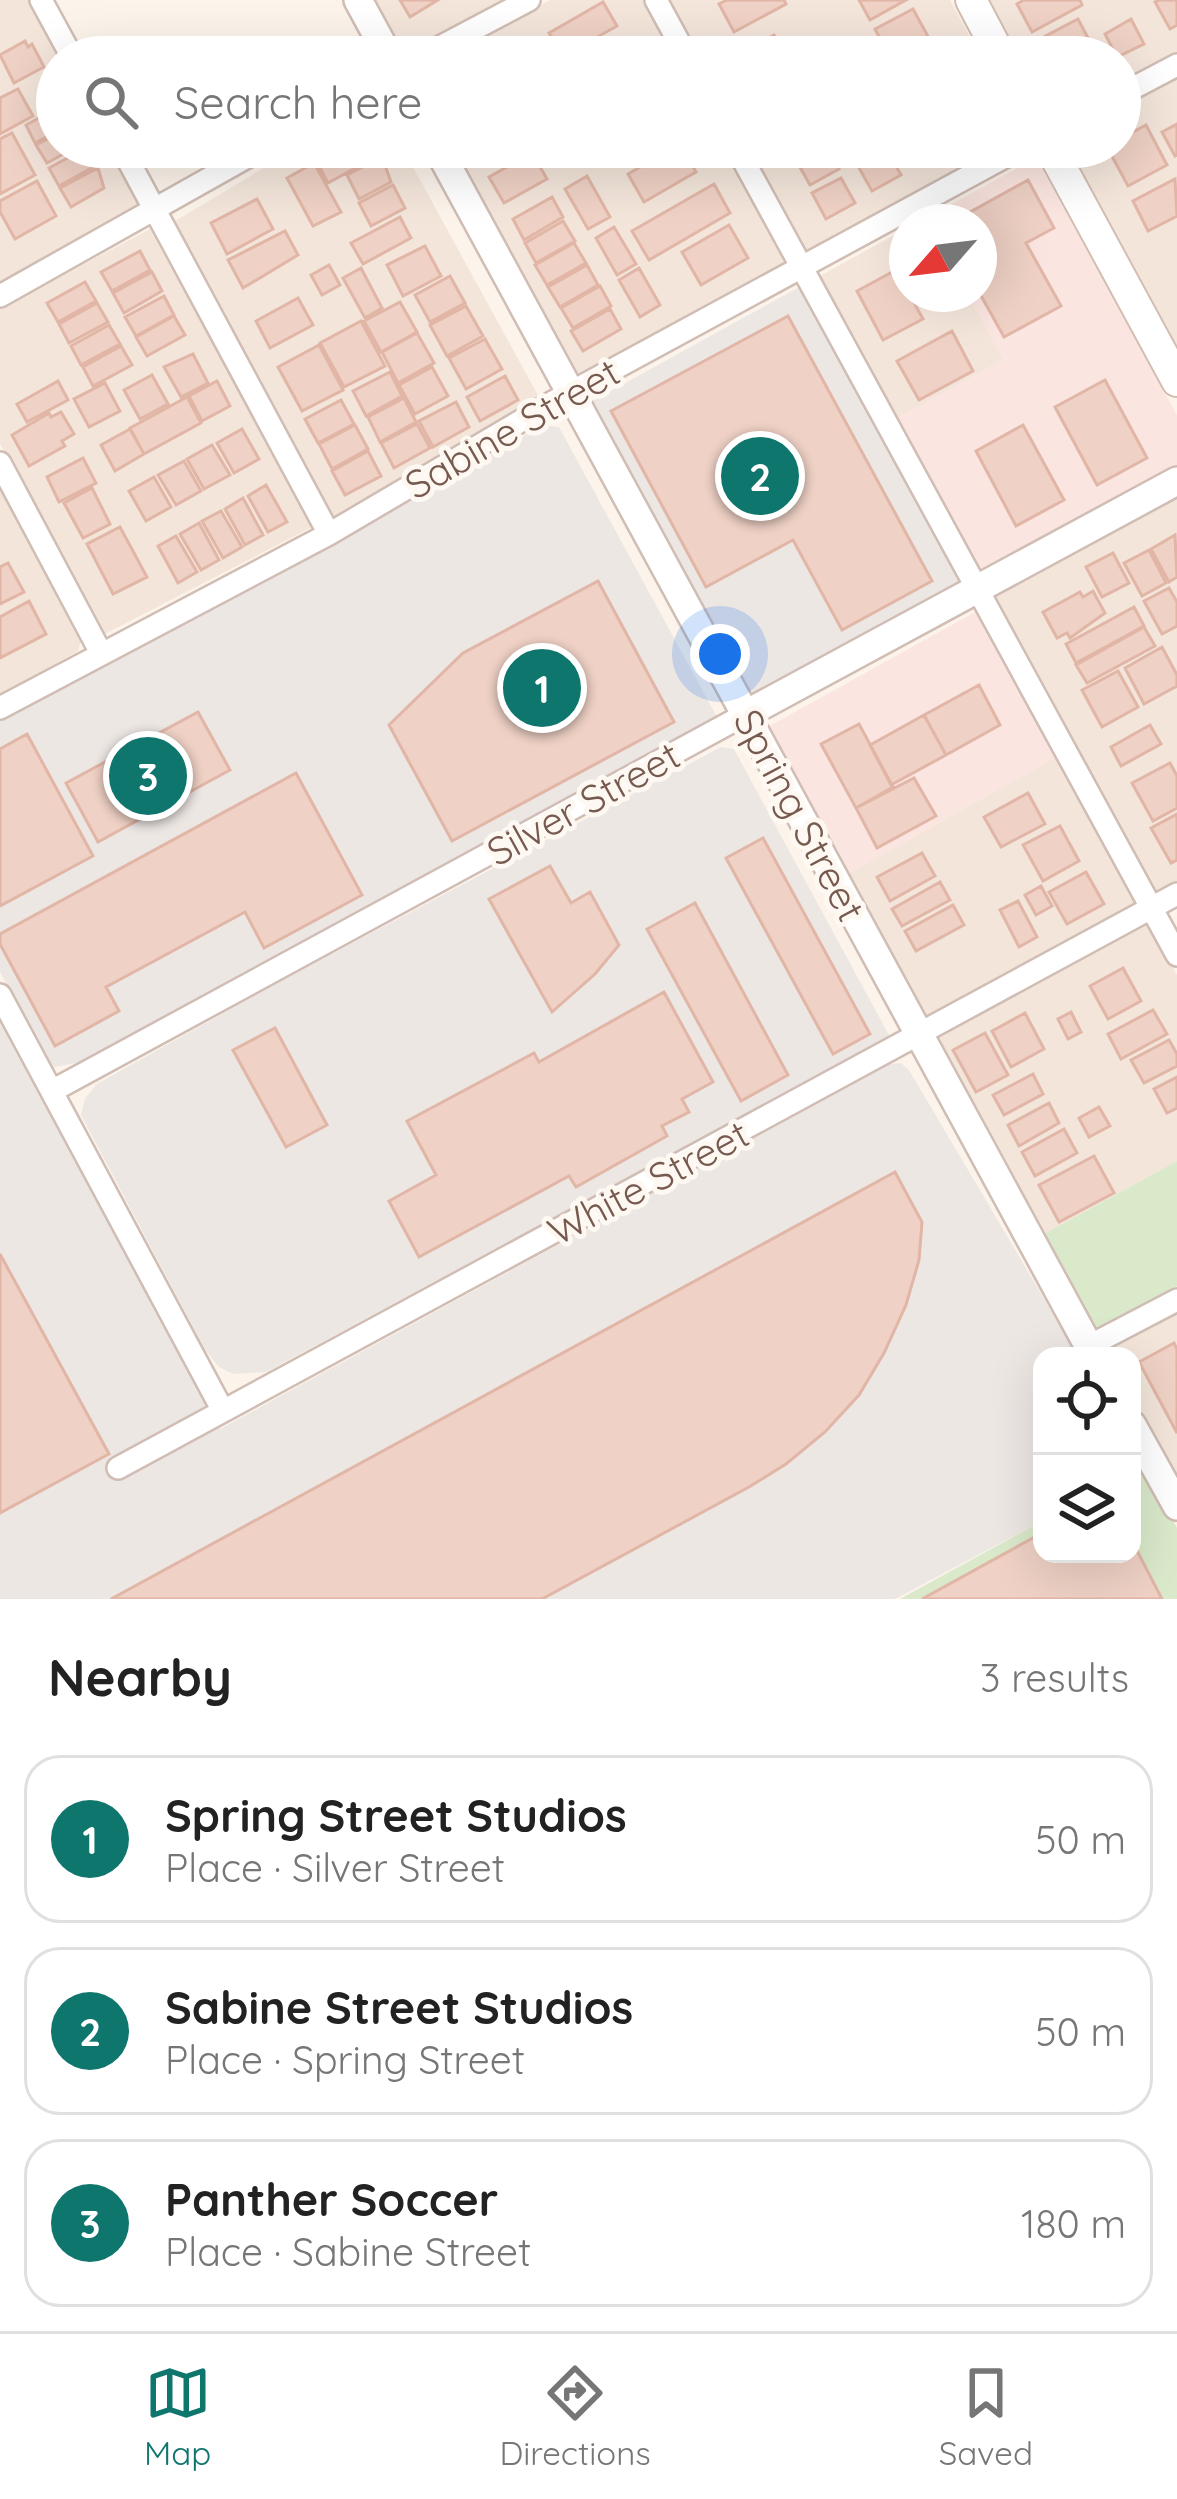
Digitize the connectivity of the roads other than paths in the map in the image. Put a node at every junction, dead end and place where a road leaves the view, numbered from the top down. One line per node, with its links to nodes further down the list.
1 (41, 0): 6 (street)
2 (358, 0): 7 (street)
3 (529, 0): 8 (street)
4 (656, 0): 9 (street)
5 (970, 0): 10 (main road)
6 (61, 36)
7 (377, 36)
8 (461, 36)
9 (676, 36)
10 (990, 36)
11 (1177, 64): 12 (street)
12 (1141, 84)
13 (132, 168): 19 (street)
14 (228, 168): 19 (street)
15 (448, 168): 23 (street, Spring Street)
16 (747, 168): 20 (street)
17 (985, 168): 20 (street, Sabine Street)
18 (1061, 168): 22 (main road)
19 (154, 210): 21 (street); 26 (street)
20 (802, 268): 23 (street, Sabine Street); 27 (street)
21 (0, 296)
22 (1177, 381)
23 (571, 393): 26 (street, Sabine Street); 30 (street, Spring Street)
24 (0, 463): 28 (street)
25 (1177, 481): 27 (street, Silver Street)
26 (329, 534): 28 (street, Sabine Street)
27 (976, 589): 30 (street, Silver Street); 32 (street)
28 (101, 653): 29 (street, Sabine Street)
29 (0, 708)
30 (746, 715): 35 (street, Spring Street); 36 (street, Silver Street)
31 (1177, 894): 32 (street, White Street)
32 (1151, 908): 33 (street); 35 (street, White Street)
33 (1177, 955)
34 (0, 994): 36 (street)
35 (920, 1035): 38 (street, Spring Street); 40 (street, White Street)
36 (52, 1091): 40 (street)
37 (1177, 1300): 39 (street)
38 (1090, 1347)
39 (1099, 1347)
40 (223, 1411): 42 (street, White Street)
41 (1141, 1441): 43 (street)
42 (118, 1468)
43 (1177, 1506)

